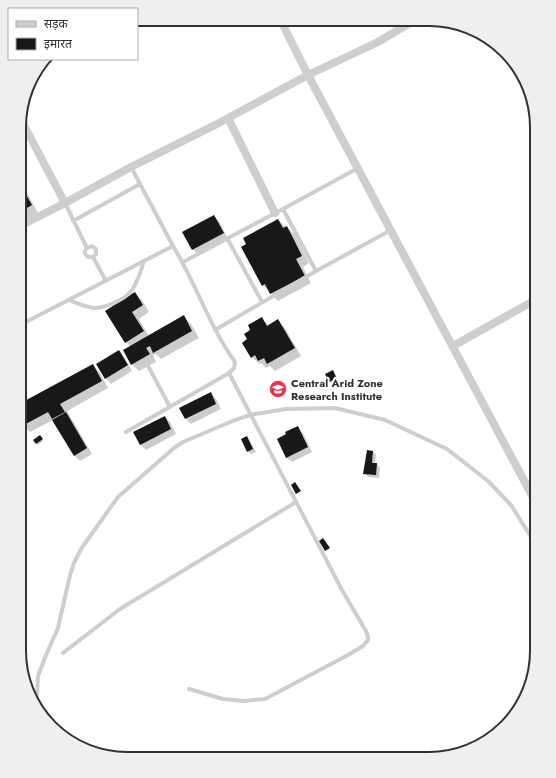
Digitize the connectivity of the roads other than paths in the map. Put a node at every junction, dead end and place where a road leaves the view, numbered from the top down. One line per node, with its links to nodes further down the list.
1 (283, 26): 3 (street)
2 (405, 26): 3 (street)
3 (308, 75): 4 (street); 7 (street)
4 (228, 118): 6 (street); 10 (street)
5 (26, 129): 9 (street)
6 (131, 167): 8 (lane); 9 (street)
7 (358, 168): 10 (lane); 13 (street)
8 (140, 184): 11 (lane); 15 (lane)
9 (65, 203): 11 (lane); 12 (street)
10 (279, 211): 14 (lane); 20 (lane)
11 (74, 221): 16 (lane)
12 (26, 223)
13 (391, 230): 20 (lane); 27 (street)
14 (227, 238): 19 (lane); 23 (lane)
15 (173, 246): 18 (lane); 19 (lane)
16 (87, 248): 17 (lane); 17 (lane)
17 (93, 258): 21 (lane)
18 (144, 261): 21 (lane); 22 (lane)
19 (183, 262): 26 (lane)
20 (316, 271): 23 (lane)
21 (106, 281): 22 (lane)
22 (69, 300): 25 (lane)
23 (262, 302): 26 (lane)
24 (530, 303): 27 (street)
25 (26, 322)
26 (215, 330): 29 (lane)
27 (453, 346): 33 (street)
28 (147, 364): 30 (lane)
29 (228, 373): 30 (lane); 31 (lane)
30 (170, 407): 32 (lane)
31 (250, 415): 34 (lane); 35 (lane); 38 (lane)
32 (126, 432)
33 (530, 492)
34 (296, 502): 36 (lane); 37 (lane)
35 (530, 536)
36 (63, 653)
37 (189, 689)
38 (37, 698)

